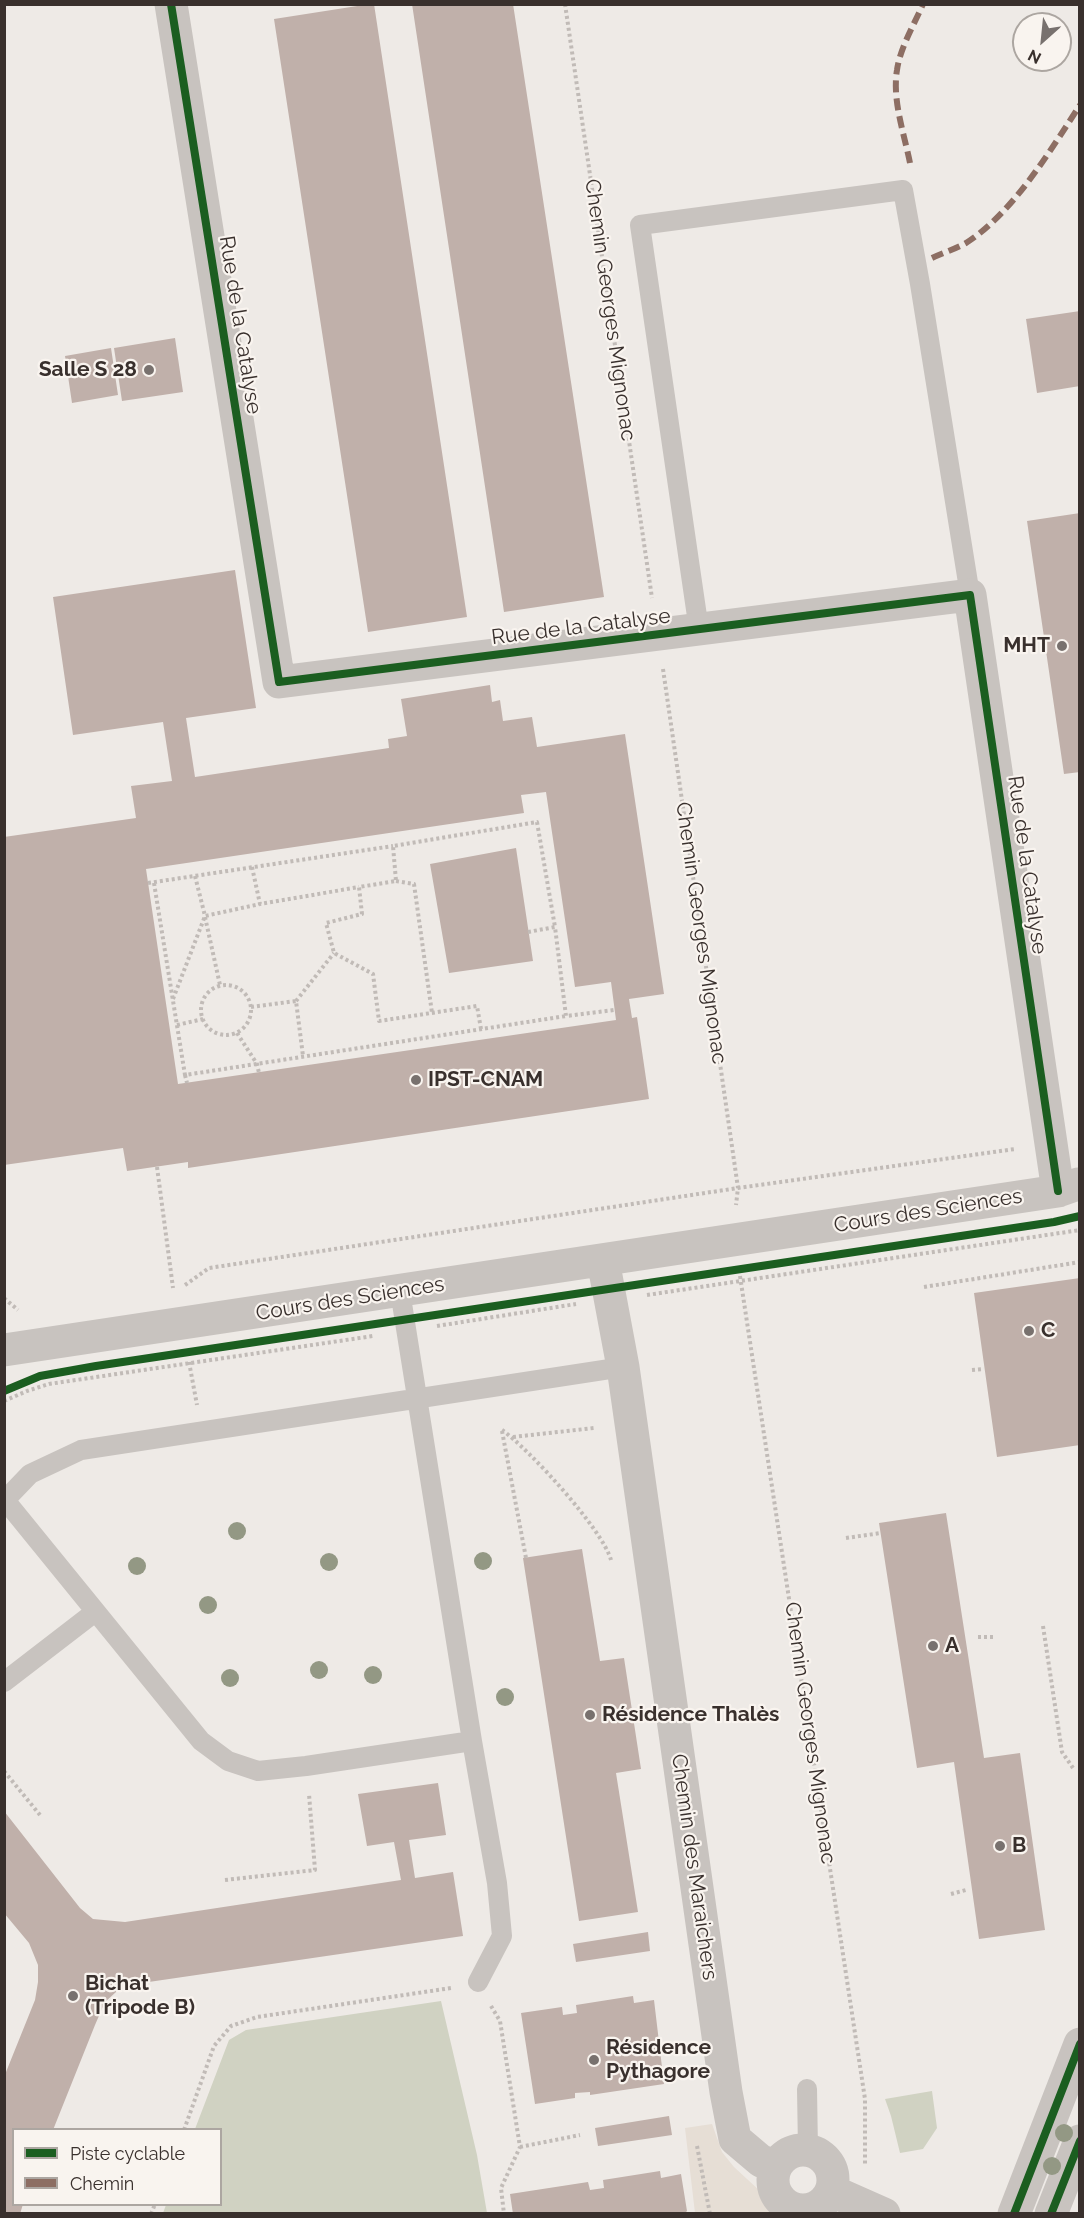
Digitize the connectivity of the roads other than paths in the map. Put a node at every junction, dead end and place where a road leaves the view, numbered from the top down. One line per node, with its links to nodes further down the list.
1 (171, 4): 3 (street, Rue de la Catalyse)
2 (970, 595): 3 (street, Rue de la Catalyse); 3 (lane); 4 (street, Rue de la Catalyse)
3 (699, 630)
4 (1069, 1187): 5 (street, Cours des Sciences)
5 (603, 1260): 6 (street, Cours des Sciences); 8 (street, Chemin des Maraichers)
6 (400, 1291): 7 (street, Cours des Sciences); 9 (lane)
7 (4, 1350)
8 (623, 1367): 9 (lane); 18 (street, Chemin des Maraichers)
9 (417, 1400): 10 (lane); 12 (lane)
10 (95, 1612): 11 (lane); 12 (lane)
11 (4, 1682)
12 (472, 1742): 13 (lane)
13 (478, 1982)
14 (1080, 2044): 21 (street)
15 (807, 2089): 17 (lane)
16 (1080, 2141): 22 (street)
17 (808, 2150): 18 (street); 19 (street)
18 (776, 2166): 19 (street)
19 (832, 2191): 20 (street)
20 (873, 2209)
21 (1014, 2214)
22 (1051, 2214)

